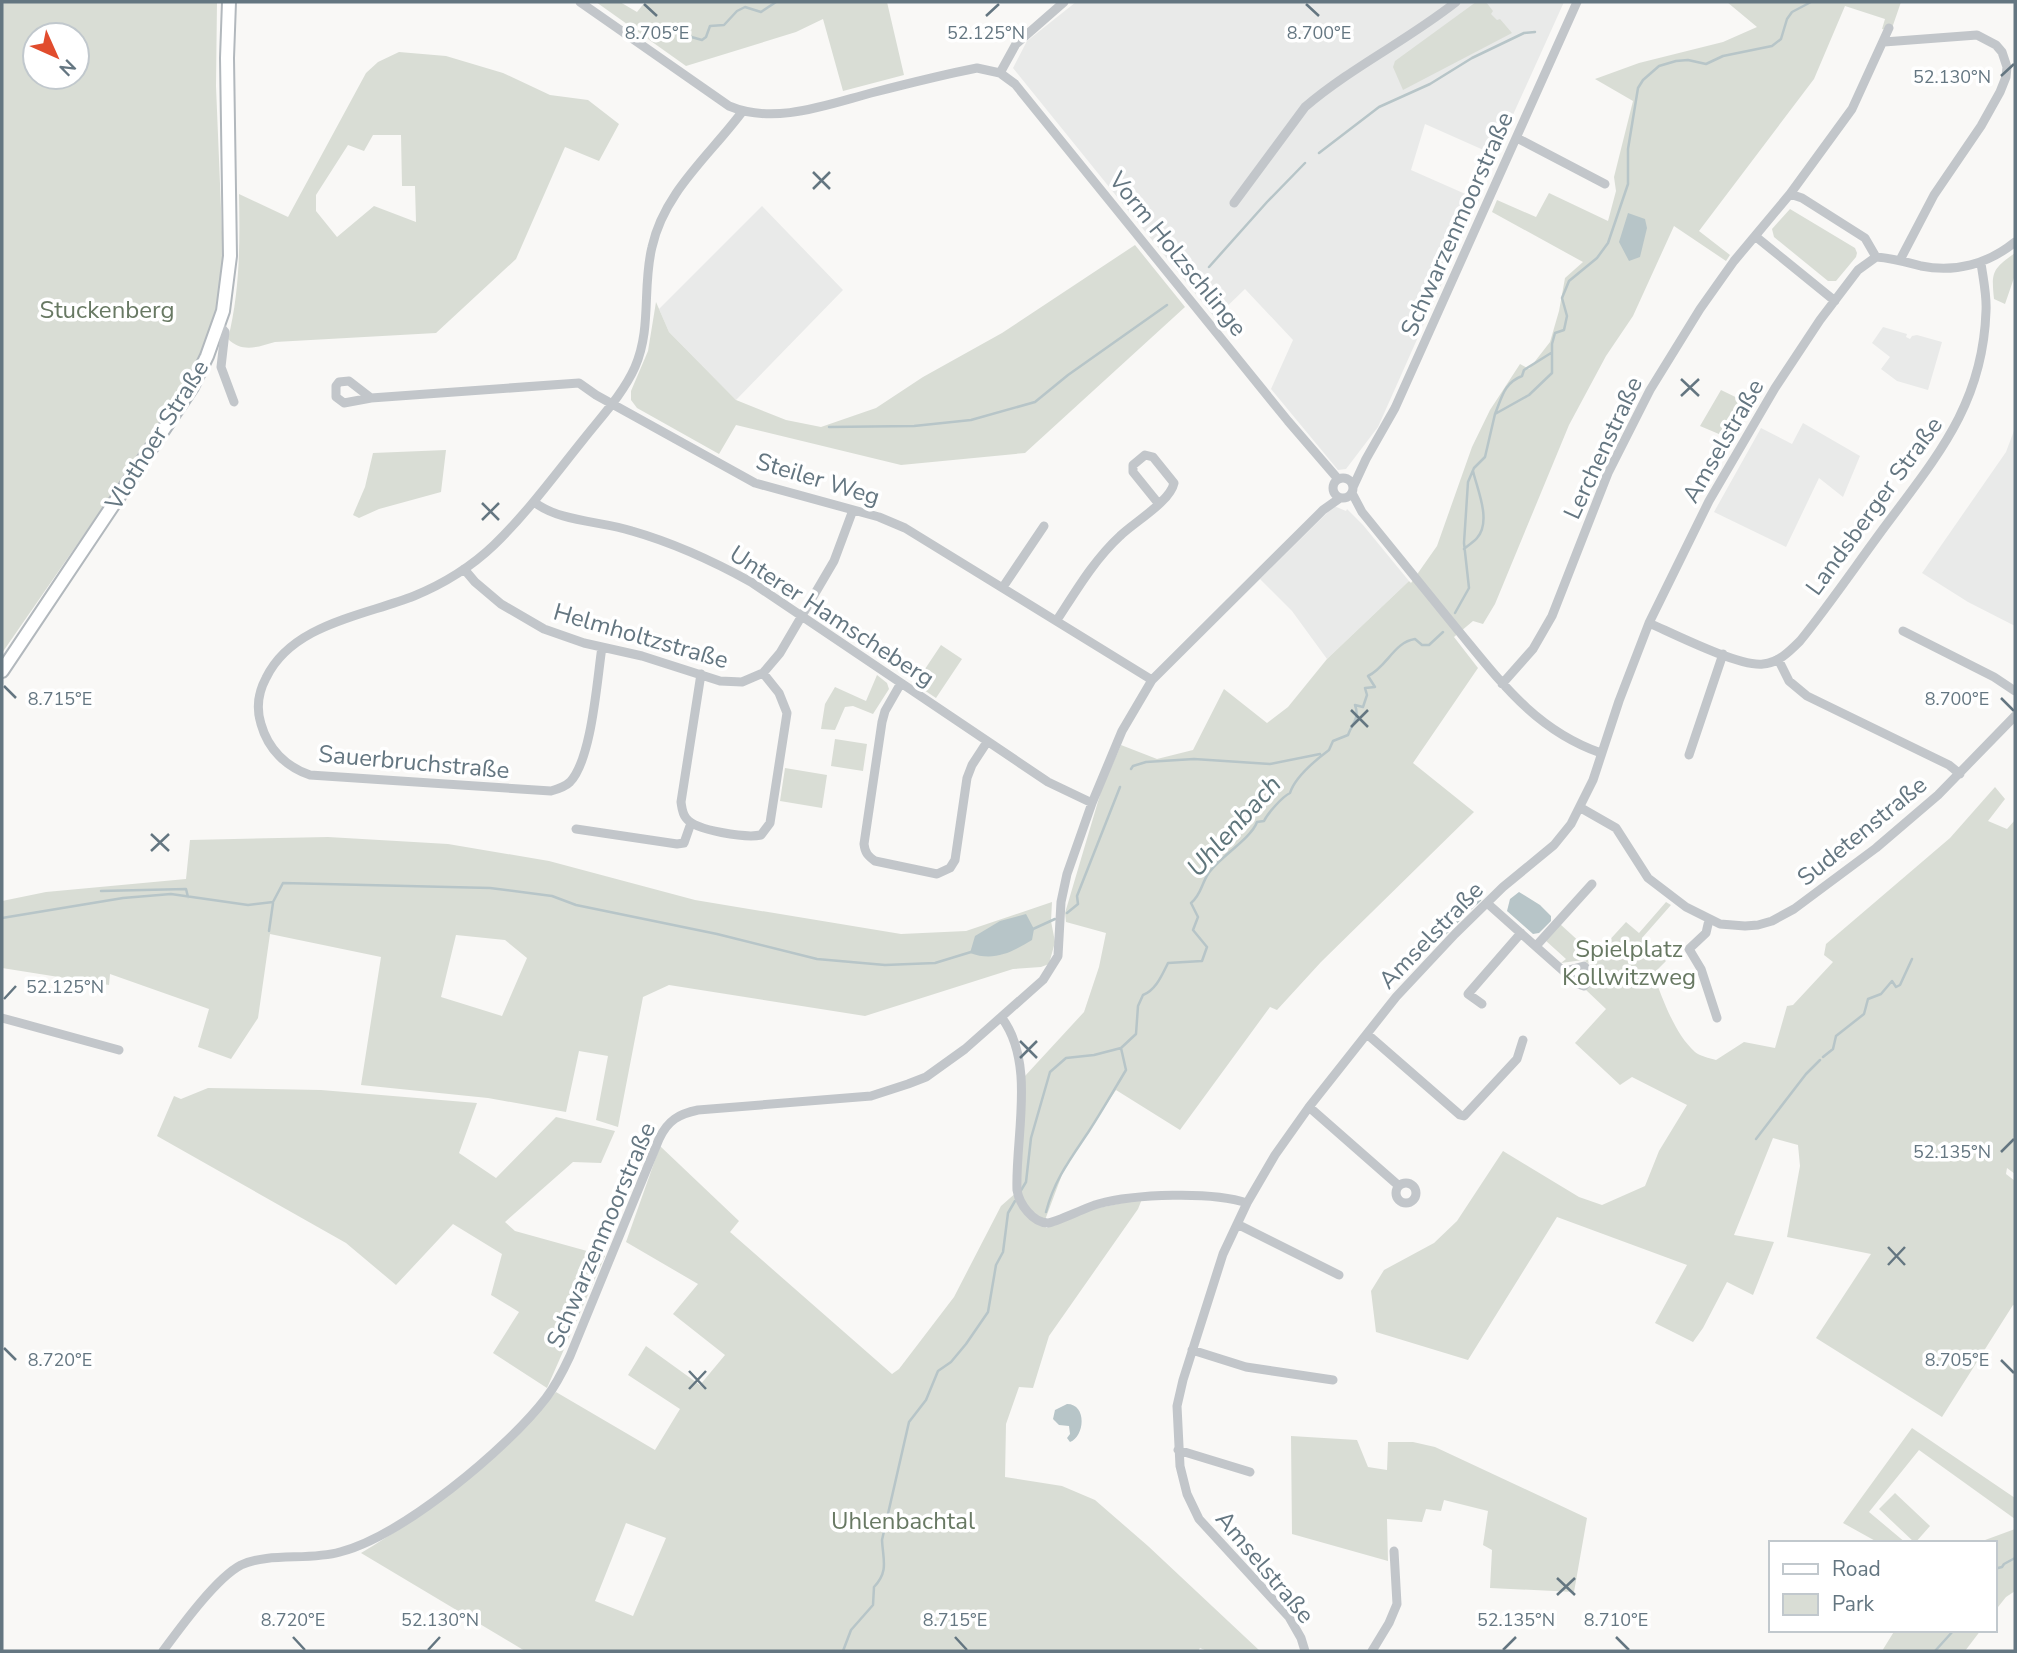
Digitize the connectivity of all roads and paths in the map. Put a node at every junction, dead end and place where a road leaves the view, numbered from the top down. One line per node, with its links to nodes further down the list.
1 (229, 2): 20 (main road, Vlothoer Straße)
2 (580, 2): 9 (street)
3 (1064, 2): 8 (street)
4 (1456, 2): 13 (street)
5 (1577, 2): 10 (street, Schwarzenmoorstraße)
6 (1889, 28): 7 (street, Lerchenstraße)
7 (1884, 42): 12 (street, Lerchenstraße); 17 (street)
8 (1000, 73): 9 (street); 24 (street, Vorm Holzschlinge)
9 (742, 112): 23 (street, Sauerbruchstraße)
10 (1517, 138): 11 (street); 24 (street, Schwarzenmoorstraße)
11 (1605, 184)
12 (1790, 194): 14 (street, Lerchenstraße); 16 (street)
13 (1234, 203)
14 (1755, 236): 19 (street); 43 (street, Lerchenstraße)
15 (2015, 242): 18 (street)
16 (1876, 257): 17 (street); 19 (street, Amselstraße)
17 (1900, 260): 18 (street)
18 (1981, 263): 37 (street, Landsberger Straße)
19 (1835, 301): 33 (street, Amselstraße)
20 (219, 326): 22 (street); 38 (main road, Vlothoer Straße)
21 (371, 398): 23 (street, Steiler Weg)
22 (234, 402)
23 (612, 403): 25 (street, Sauerbruchstraße); 27 (street, Steiler Weg)
24 (1342, 489): 41 (street, Schwarzenmoorstraße); 43 (street, Vorm Holzschlinge)
25 (534, 502): 29 (street, Sauerbruchstraße); 31 (street, Unterer Hamscheberg)
26 (1158, 503): 26 (street); 32 (street)
27 (853, 510): 30 (street, Steiler Weg); 31 (street)
28 (1044, 526): 30 (street)
29 (464, 569): 35 (street, Helmholtzstraße); 35 (street, Sauerbruchstraße)
30 (1003, 587): 32 (street, Steiler Weg)
31 (802, 614): 39 (street); 42 (street, Unterer Hamscheberg)
32 (1057, 620): 41 (street, Steiler Weg)
33 (1649, 623): 36 (street); 47 (street, Amselstraße)
34 (1903, 631): 44 (street)
35 (602, 647): 40 (street, Helmholtzstraße)
36 (1723, 654): 37 (street); 48 (street)
37 (1778, 659): 49 (street)
38 (2, 671)
39 (763, 673): 40 (street, Helmholtzstraße); 52 (street)
40 (701, 674): 52 (street)
41 (1152, 680): 50 (street, Schwarzenmoorstraße)
42 (901, 683): 46 (street, Unterer Hamscheberg); 46 (street)
43 (1502, 684): 47 (street, Vorm Holzschlinge)
44 (2015, 691)
45 (2015, 716): 49 (street, Sudetenstraße)
46 (987, 742): 50 (street, Unterer Hamscheberg)
47 (1601, 753): 51 (street, Amselstraße)
48 (1689, 755)
49 (1960, 774): 56 (street, Sudetenstraße)
50 (1092, 803): 62 (street, Schwarzenmoorstraße)
51 (1581, 808): 55 (street, Amselstraße); 56 (street, Sudetenstraße)
52 (691, 823): 53 (street)
53 (576, 828)
54 (1592, 884): 58 (street)
55 (1487, 903): 57 (street); 64 (street, Amselstraße)
56 (1709, 920): 63 (street)
57 (1521, 933): 58 (street); 60 (street)
58 (1536, 946): 59 (street)
59 (1565, 971)
60 (1482, 1004)
61 (2, 1018): 66 (street)
62 (1002, 1018): 69 (street); 77 (street, Schwarzenmoorstraße)
63 (1717, 1018)
64 (1367, 1034): 65 (street); 67 (street, Amselstraße)
65 (1523, 1040)
66 (118, 1050)
67 (1309, 1107): 68 (street); 69 (street, Amselstraße)
68 (1399, 1186)
69 (1247, 1203): 70 (street, Amselstraße)
70 (1237, 1224): 71 (street); 72 (street, Amselstraße)
71 (1339, 1275)
72 (1192, 1350): 73 (street); 74 (street, Amselstraße)
73 (1333, 1380)
74 (1178, 1450): 75 (street); 78 (street, Amselstraße)
75 (1250, 1472)
76 (1394, 1551): 79 (street)
77 (163, 1651)
78 (1305, 1651)
79 (1372, 1651)

